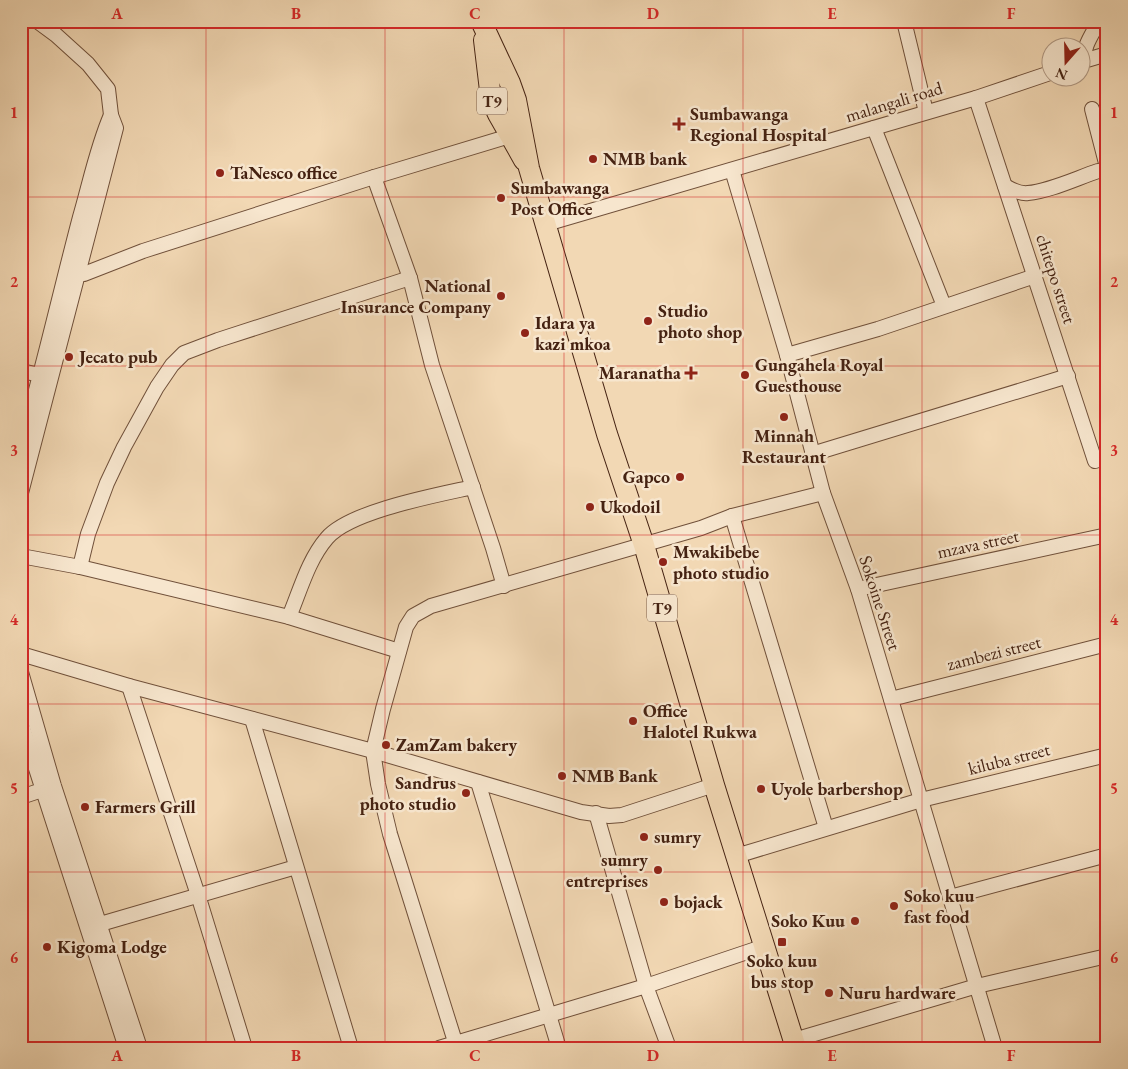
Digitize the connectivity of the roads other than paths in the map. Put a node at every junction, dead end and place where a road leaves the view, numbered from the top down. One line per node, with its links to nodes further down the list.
1 (36, 21): 25 (street)
2 (904, 21): 14 (street)
3 (1099, 21): 5 (street)
4 (482, 23): 9 (highway, T9); 10 (highway, T9)
5 (1090, 38)
6 (1107, 54): 7 (street)
7 (1090, 59)
8 (1040, 76): 11 (street, malangali road)
9 (512, 87): 10 (highway); 12 (highway, T9)
10 (491, 94): 15 (highway, T9)
11 (976, 98): 14 (street, malangali road); 23 (street, chitepo street)
12 (518, 107): 15 (highway); 19 (highway, T9)
13 (1092, 109): 18 (street)
14 (926, 112): 16 (street, malangali road)
15 (498, 114): 17 (highway, T9)
16 (874, 128): 20 (street, malangali road); 28 (street)
17 (510, 136): 19 (highway, T9); 22 (street)
18 (1107, 167)
19 (528, 168): 24 (highway, T9)
20 (732, 170): 24 (street, malangali road); 29 (street, Sokoine Street)
21 (1107, 172): 23 (street)
22 (374, 177): 25 (street); 27 (street)
23 (1005, 186): 26 (street, chitepo street)
24 (546, 224): 41 (highway, T9)
25 (71, 275): 31 (street)
26 (1035, 276): 28 (street); 32 (street, chitepo street)
27 (410, 278): 36 (street); 43 (street)
28 (944, 306): 29 (street)
29 (787, 354): 34 (street, Sokoine Street)
30 (21, 371): 31 (street)
31 (46, 376): 33 (street); 38 (street)
32 (1068, 376): 34 (street); 35 (street, chitepo street)
33 (21, 445)
34 (812, 454): 37 (street, Sokoine Street)
35 (1097, 461)
36 (473, 487): 44 (street); 46 (street)
37 (822, 492): 39 (street); 45 (street, Sokoine Street)
38 (21, 493)
39 (732, 516): 41 (street); 63 (street)
40 (1107, 535): 45 (street, mzava street)
41 (644, 545): 44 (street); 58 (highway, T9)
42 (21, 556): 43 (street)
43 (80, 567): 46 (street)
44 (504, 586): 48 (street)
45 (858, 590): 52 (street, Sokoine Street)
46 (289, 617): 48 (street)
47 (1107, 644): 52 (street, zambezi street)
48 (399, 651): 55 (street)
49 (21, 654): 51 (street)
50 (21, 672): 59 (street)
51 (129, 686): 53 (street); 67 (street)
52 (890, 699): 61 (street, Sokoine Street)
53 (252, 719): 55 (street); 66 (street)
54 (21, 722): 59 (street)
55 (373, 751): 57 (street); 76 (street)
56 (1107, 755): 61 (street, kiluba street)
57 (478, 782): 62 (street); 74 (street)
58 (714, 785): 62 (street); 65 (highway, T9)
59 (48, 788): 60 (street); 69 (street)
60 (21, 797)
61 (921, 800): 63 (street, kiluba street); 68 (street, Sokoine Street)
62 (596, 813): 72 (street)
63 (826, 828): 65 (street, kiluba street)
64 (1107, 855): 68 (street)
65 (736, 856): 70 (highway, T9)
66 (296, 866): 67 (street); 80 (street)
67 (198, 895): 69 (street); 79 (street)
68 (950, 897): 73 (street, Sokoine Street)
69 (93, 926): 77 (street); 78 (street)
70 (765, 946): 72 (street); 75 (highway, T9)
71 (1107, 956): 73 (street)
72 (646, 986): 74 (street); 83 (street)
73 (977, 986): 75 (street); 84 (street, Sokoine Street)
74 (548, 1016): 76 (street); 82 (street)
75 (795, 1044)
76 (456, 1045): 81 (street)
77 (126, 1048)
78 (140, 1048)
79 (245, 1048)
80 (351, 1048)
81 (439, 1048)
82 (559, 1048)
83 (669, 1048)
84 (995, 1048)

